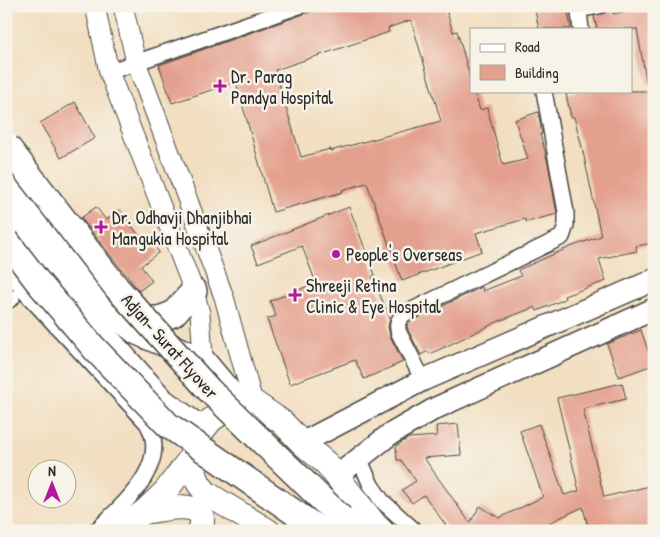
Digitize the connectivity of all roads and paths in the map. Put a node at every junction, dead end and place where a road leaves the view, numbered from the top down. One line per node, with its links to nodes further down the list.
1 (95, 6): 7 (street)
2 (123, 6): 6 (street)
3 (299, 6): 6 (street)
4 (599, 6): 5 (street)
5 (581, 28)
6 (136, 62): 7 (street); 20 (street)
7 (109, 72): 15 (street)
8 (544, 92): 19 (street)
9 (6, 145): 32 (highway, Adjan- Surat Flyover, bridge)
10 (6, 179): 17 (highway)
11 (6, 210): 21 (highway)
12 (6, 240): 31 (highway, bridge)
13 (6, 267): 27 (street)
14 (654, 280): 19 (main road)
15 (194, 291): 17 (highway); 18 (street)
16 (654, 308): 23 (main road)
17 (111, 311): 18 (highway)
18 (202, 360): 20 (highway); 21 (street)
19 (423, 380): 22 (main road)
20 (245, 402): 21 (main road); 22 (main road)
21 (207, 425): 24 (main road)
22 (302, 444): 25 (main road)
23 (359, 458): 25 (main road); 34 (street)
24 (190, 459): 26 (main road); 30 (main road)
25 (337, 476): 33 (main road)
26 (144, 512): 28 (main road); 29 (main road)
27 (96, 531)
28 (118, 531)
29 (200, 531)
30 (268, 531)
31 (321, 531)
32 (352, 531)
33 (380, 531)
34 (415, 531)

